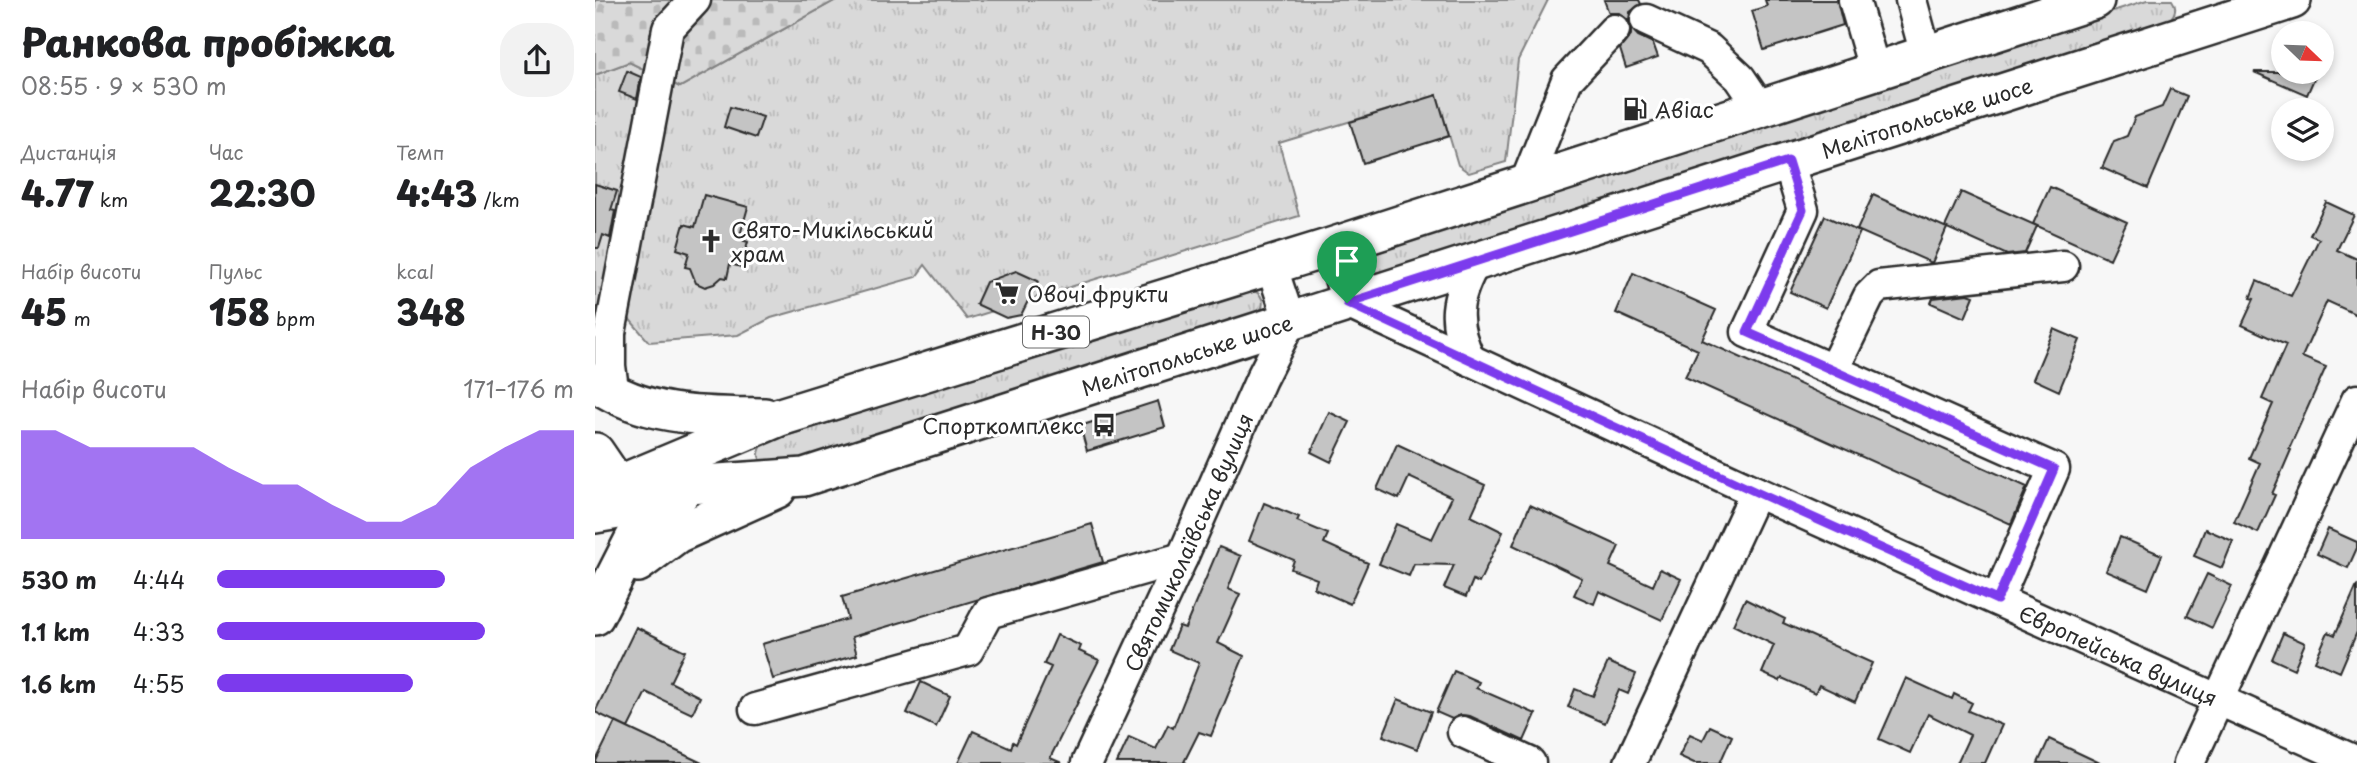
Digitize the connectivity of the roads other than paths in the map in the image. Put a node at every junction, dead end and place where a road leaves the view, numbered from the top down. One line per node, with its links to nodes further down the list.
1 (695, 0): 22 (street)
2 (1854, 0): 10 (street)
3 (1911, 0): 9 (street)
4 (2095, 0): 9 (main road, Н-30)
5 (2292, 0): 6 (main road, Мелітопольське шосе)
6 (2224, 12): 12 (main road, Мелітопольське шосе)
7 (1646, 20): 11 (street)
8 (1614, 30): 13 (street)
9 (1926, 55): 10 (main road, Н-30)
10 (1875, 72): 11 (main road, Н-30)
11 (1761, 109): 13 (main road, Н-30)
12 (1788, 161): 15 (main road, Мелітопольське шосе); 21 (street)
13 (1526, 182): 14 (main road, Н-30)
14 (1331, 247): 16 (main road, Н-30); 18 (street)
15 (1476, 261): 18 (main road, Мелітопольське шосе); 20 (street)
16 (1271, 265): 19 (street); 24 (main road, Н-30)
17 (2063, 266): 21 (street)
18 (1347, 303): 19 (main road, Мелітопольське шосе); 20 (street, Європейська вулиця)
19 (1290, 322): 28 (main road, Мелітопольське шосе); 32 (street, Святомиколаївська вулиця)
20 (1470, 360): 30 (street, Європейська вулиця)
21 (1833, 370): 34 (street)
22 (605, 389): 24 (main road)
23 (2357, 400): 36 (street)
24 (780, 417): 27 (main road); 29 (main road)
25 (595, 441): 27 (main road)
26 (595, 452): 31 (main road)
27 (655, 469): 29 (main road); 31 (main road)
28 (804, 477): 29 (main road, Мелітопольське шосе); 33 (main road)
29 (689, 485): 31 (main road, Мелітопольське шосе); 33 (main road)
30 (1756, 492): 34 (street, Європейська вулиця); 42 (street)
31 (607, 503): 33 (main road)
32 (1182, 558): 37 (street); 40 (street, Святомиколаївська вулиця)
33 (612, 579): 35 (main road)
34 (1997, 600): 36 (street, Європейська вулиця)
35 (595, 616)
36 (2219, 699): 39 (street, Європейська вулиця); 43 (street)
37 (755, 709)
38 (1464, 732): 41 (street)
39 (2357, 762)
40 (1087, 763)
41 (1530, 763)
42 (1630, 763)
43 (2189, 763)

